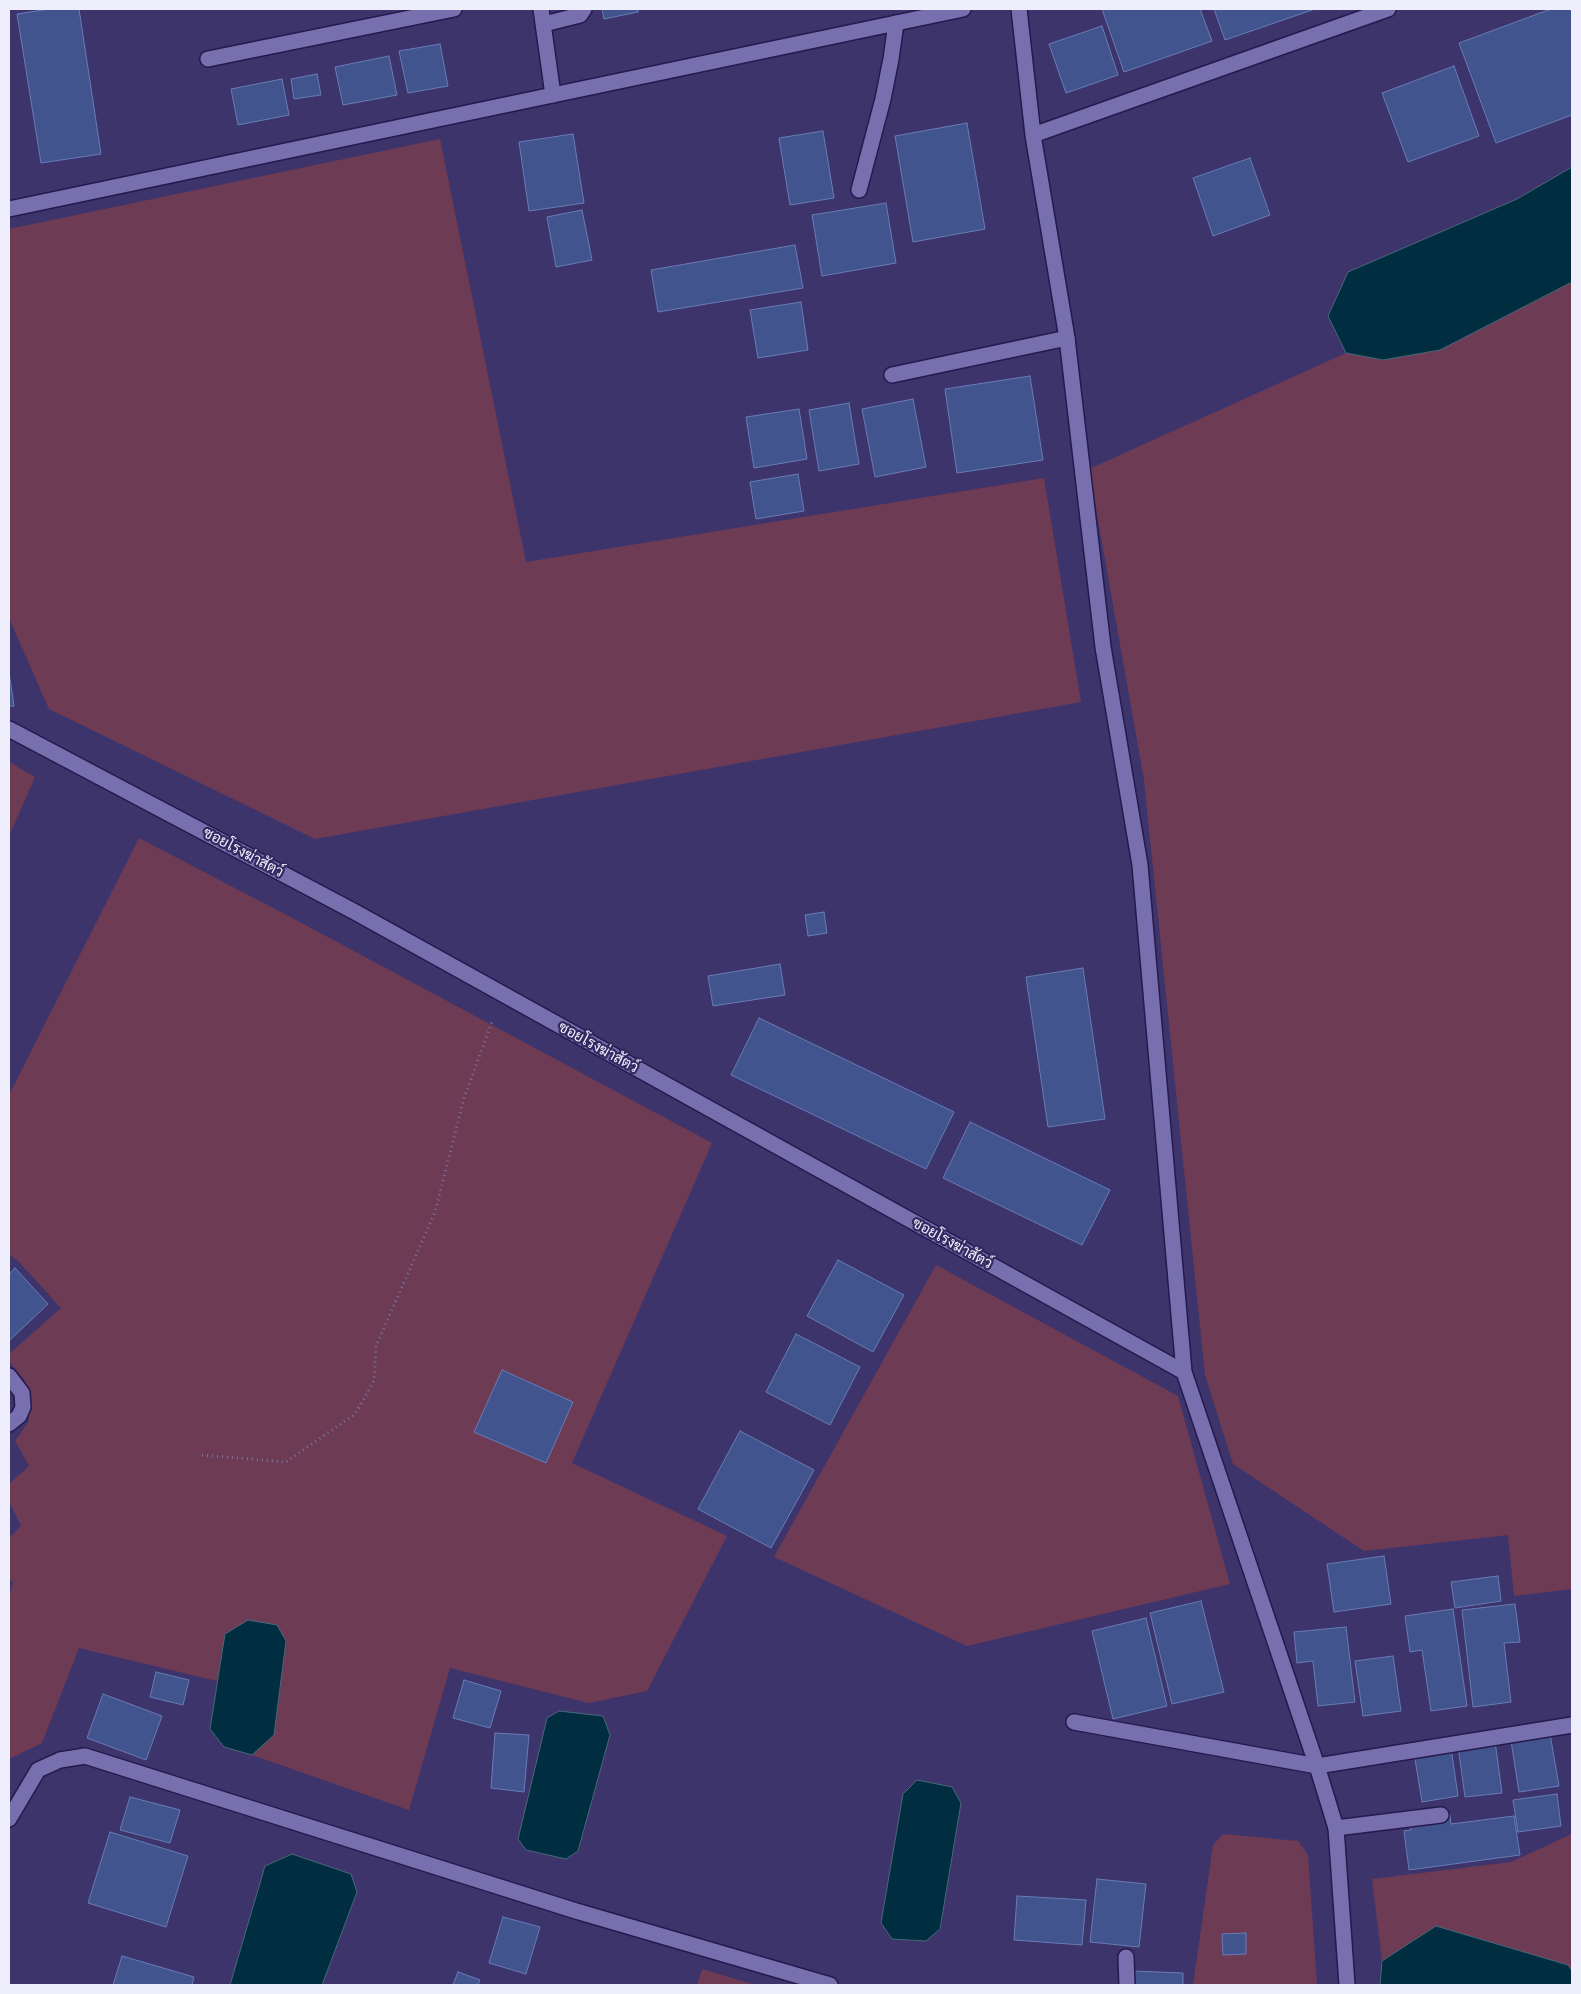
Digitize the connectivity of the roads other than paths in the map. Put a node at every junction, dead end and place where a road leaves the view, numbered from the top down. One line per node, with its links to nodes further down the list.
1 (454, 9): 9 (street)
2 (541, 9): 8 (street)
3 (584, 9): 8 (street)
4 (962, 9): 7 (street)
5 (1019, 9): 11 (street)
6 (1388, 9): 11 (street)
7 (896, 23): 10 (street); 12 (street)
8 (544, 24): 10 (street)
9 (208, 59)
10 (554, 95): 13 (street)
11 (1033, 135): 14 (street)
12 (859, 190)
13 (9, 209)
14 (1067, 338): 15 (street); 17 (street)
15 (892, 375)
16 (9, 729): 17 (street, ซอยโรงฆ่าสัตว์)
17 (1184, 1372): 22 (street)
18 (9, 1376): 19 (street)
19 (9, 1424)
20 (1074, 1722): 22 (street)
21 (1572, 1725): 22 (street)
22 (1317, 1766): 25 (street)
23 (1441, 1815): 25 (street)
24 (9, 1819): 27 (street)
25 (1336, 1828): 29 (street)
26 (1126, 1957): 28 (street)
27 (830, 1985)
28 (1127, 1985)
29 (1347, 1985)

